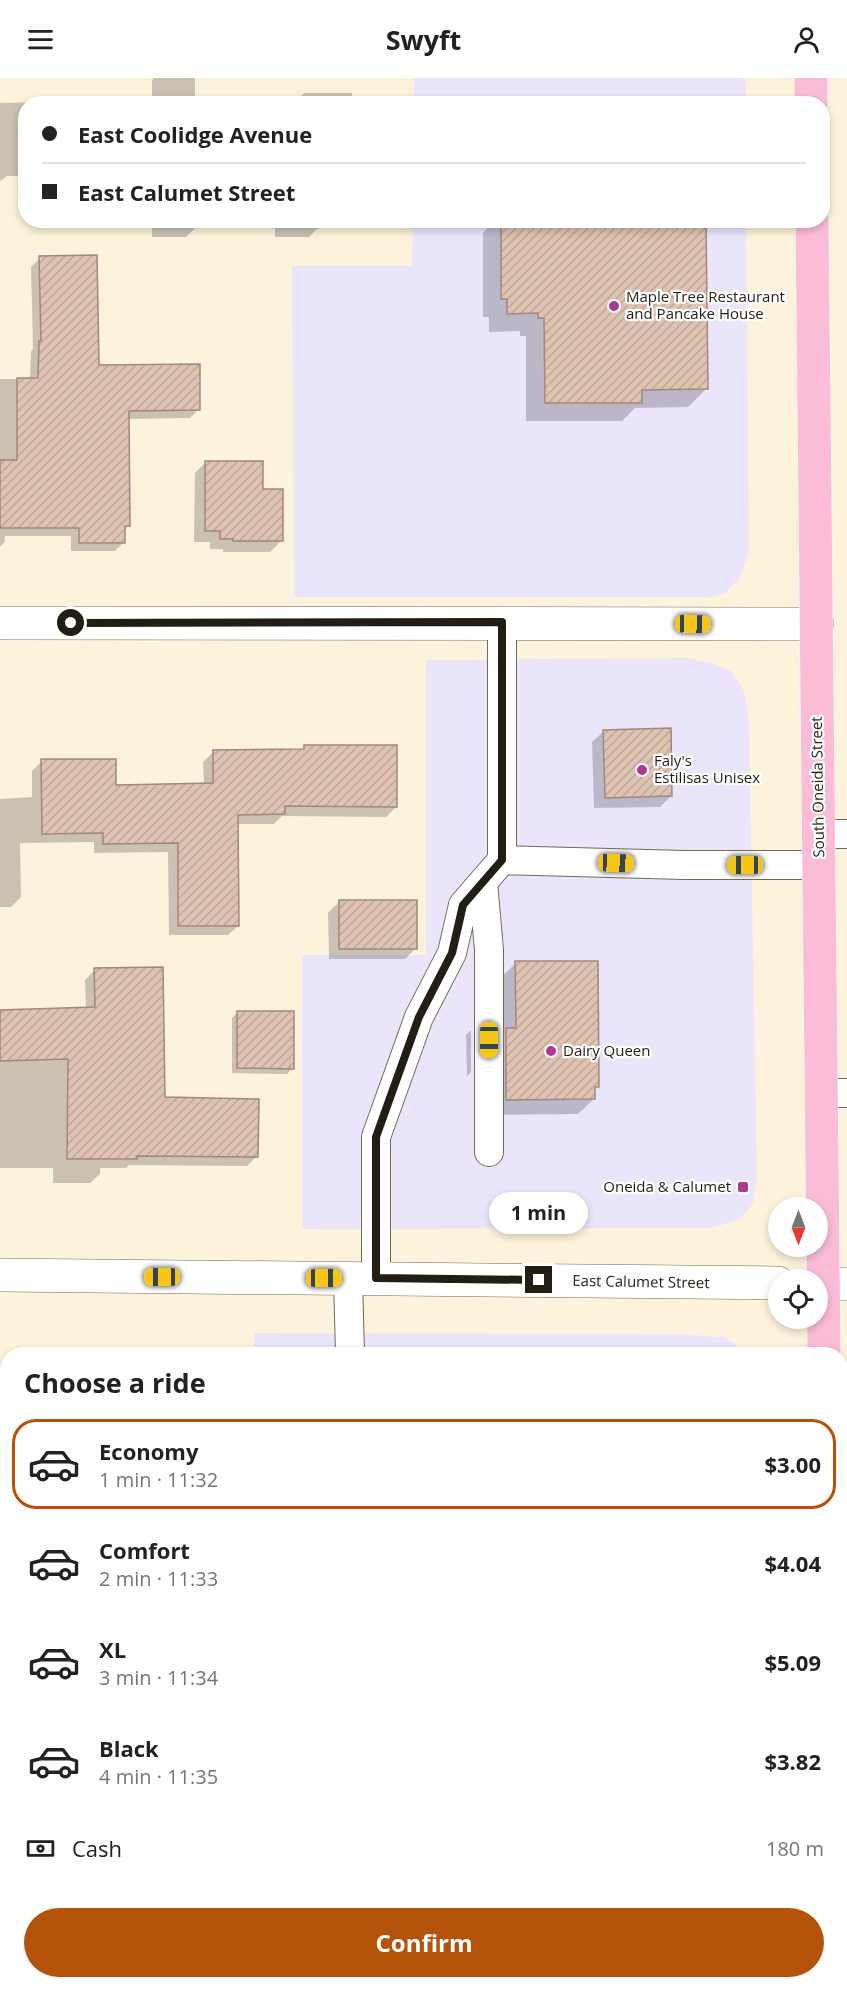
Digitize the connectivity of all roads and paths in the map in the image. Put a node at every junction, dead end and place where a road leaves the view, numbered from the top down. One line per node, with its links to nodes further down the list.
1 (811, 78): 2 (main road)
2 (811, 96)
3 (812, 228): 6 (main road, South Oneida Street)
4 (502, 622): 5 (street); 6 (street); 8 (lane)
5 (0, 623)
6 (817, 624): 7 (main road, South Oneida Street)
7 (828, 844): 8 (lane); 10 (main road, South Oneida Street)
8 (502, 860): 9 (lane)
9 (483, 882): 11 (lane); 13 (lane)
10 (834, 1093): 15 (main road, South Oneida Street)
11 (489, 1152)
12 (0, 1275): 13 (street, East Calumet Street)
13 (362, 1278): 14 (street, East Calumet Street); 16 (lane)
14 (768, 1283)
15 (829, 1284): 17 (main road, South Oneida Street)
16 (351, 1347)
17 (824, 1347)

